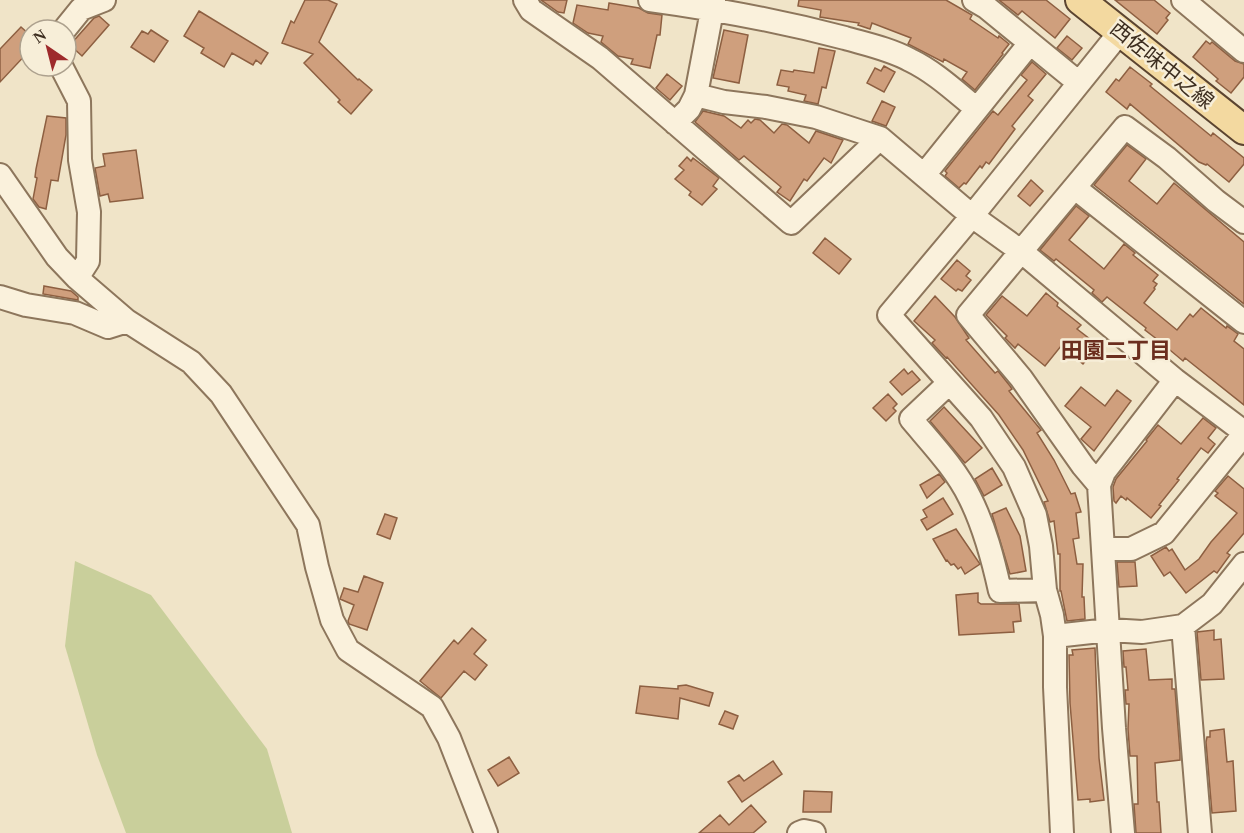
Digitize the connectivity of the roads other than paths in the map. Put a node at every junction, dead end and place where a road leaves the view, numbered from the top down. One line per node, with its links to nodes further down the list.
1 (104, 0): 8 (street)
2 (525, 0): 16 (street)
3 (650, 0): 7 (street)
4 (974, 0): 10 (street)
5 (1080, 0): 9 (main road, 西佐味中之線)
6 (1191, 2): 11 (street)
7 (713, 4): 14 (street); 15 (street)
8 (74, 18)
9 (1121, 32): 13 (street); 17 (main road, 西佐味中之線)
10 (1030, 43): 13 (street); 15 (street)
11 (1244, 51)
12 (68, 78): 25 (street)
13 (1079, 83): 22 (street)
14 (696, 95): 16 (street); 18 (street)
15 (977, 109): 20 (street)
16 (675, 123): 18 (street)
17 (1244, 130)
18 (880, 138): 20 (street)
19 (0, 175): 25 (street)
20 (924, 175): 22 (street)
21 (1075, 188): 23 (street); 24 (street); 28 (street)
22 (972, 216): 24 (street); 30 (street)
23 (1244, 222)
24 (1022, 252): 29 (street); 32 (street)
25 (77, 278): 27 (street)
26 (0, 297): 27 (street)
27 (127, 321): 39 (street)
28 (1244, 322)
29 (1175, 380): 31 (street); 32 (street)
30 (950, 383): 35 (street); 35 (street)
31 (1244, 433): 33 (street)
32 (1099, 484): 33 (street)
33 (1103, 549): 37 (street)
34 (1244, 564): 36 (street)
35 (1045, 590): 38 (street)
36 (1184, 626): 37 (street); 44 (street)
37 (1109, 630): 38 (street); 43 (street)
38 (1055, 636): 42 (street)
39 (486, 833)
40 (799, 833): 41 (street)
41 (814, 833)
42 (1062, 833)
43 (1123, 833)
44 (1200, 833)

